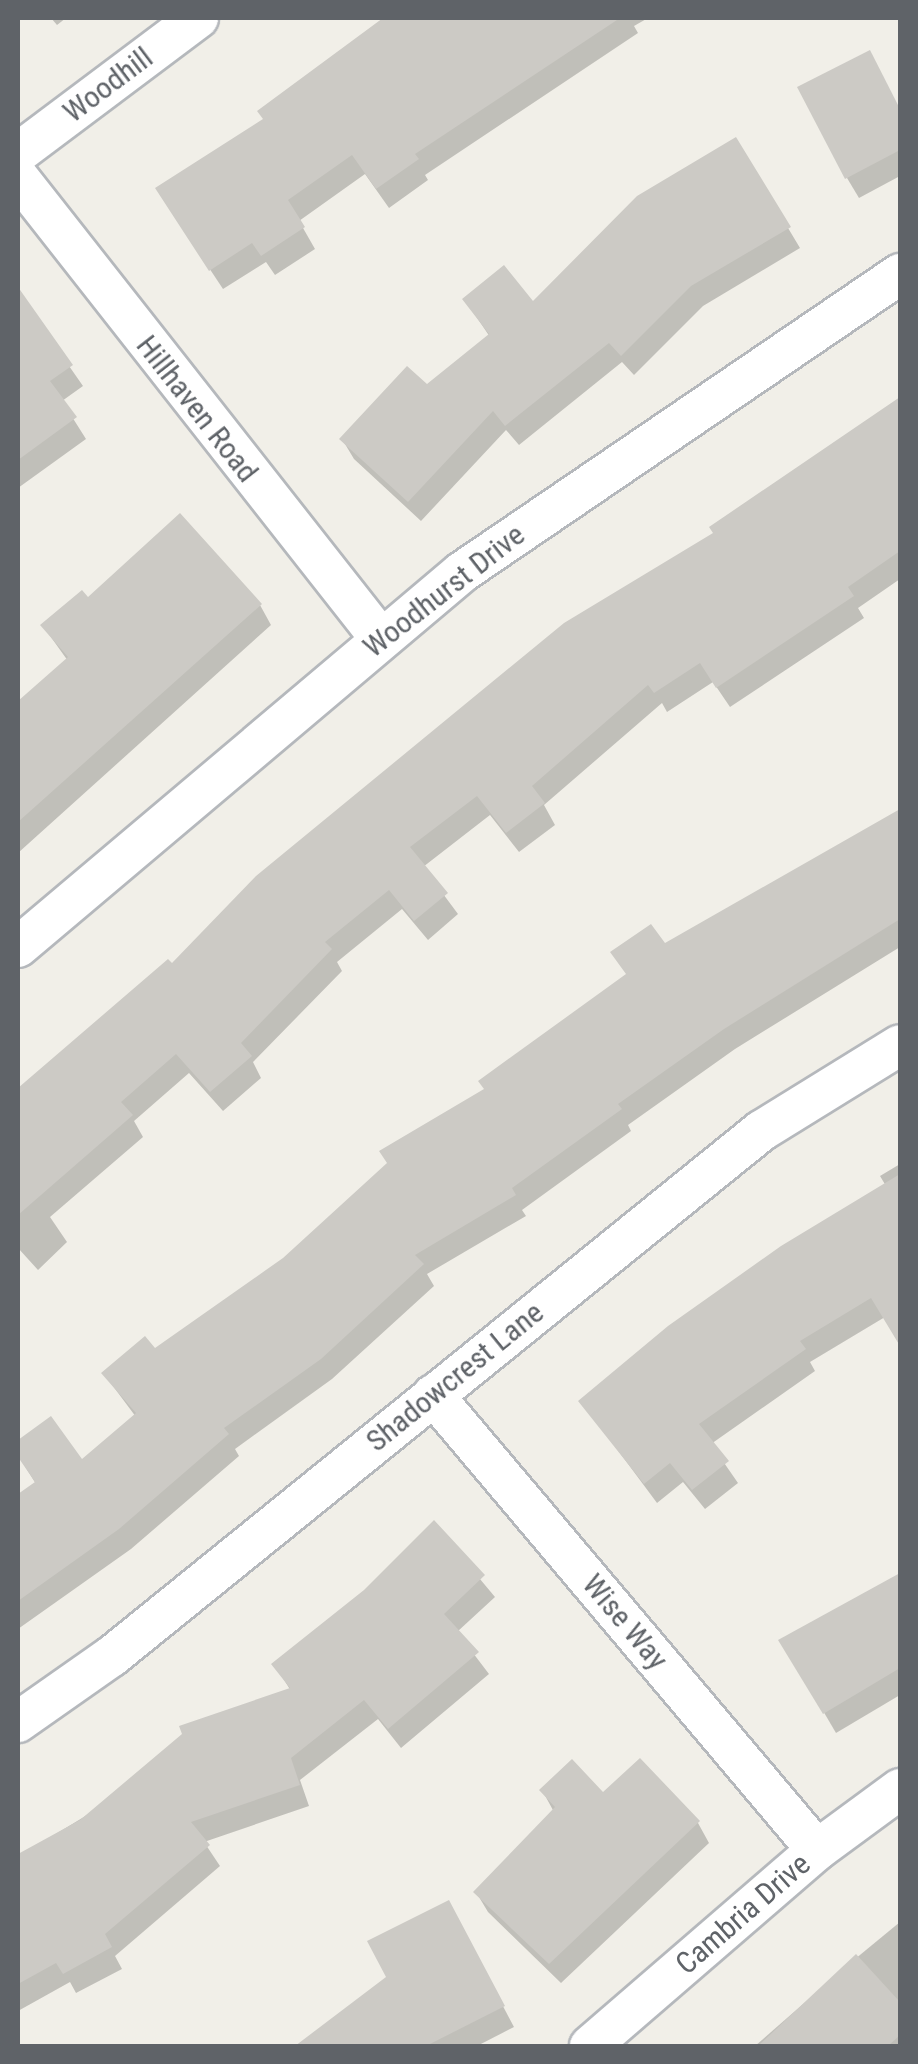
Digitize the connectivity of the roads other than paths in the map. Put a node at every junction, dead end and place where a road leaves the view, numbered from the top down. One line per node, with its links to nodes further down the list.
1 (198, 18): 2 (street, Woodhill)
2 (18, 152)
3 (18, 177): 5 (street, Hillhaven Road)
4 (900, 274): 5 (street, Woodhurst Drive)
5 (381, 639): 6 (street, Woodhurst Drive)
6 (18, 948)
7 (900, 1044): 8 (street, Shadowcrest Lane)
8 (433, 1395): 9 (street, Shadowcrest Lane); 11 (street, Wise Way)
9 (18, 1722)
10 (900, 1789): 11 (street, Cambria Drive)
11 (817, 1850): 12 (street, Cambria Drive)
12 (590, 2046)

